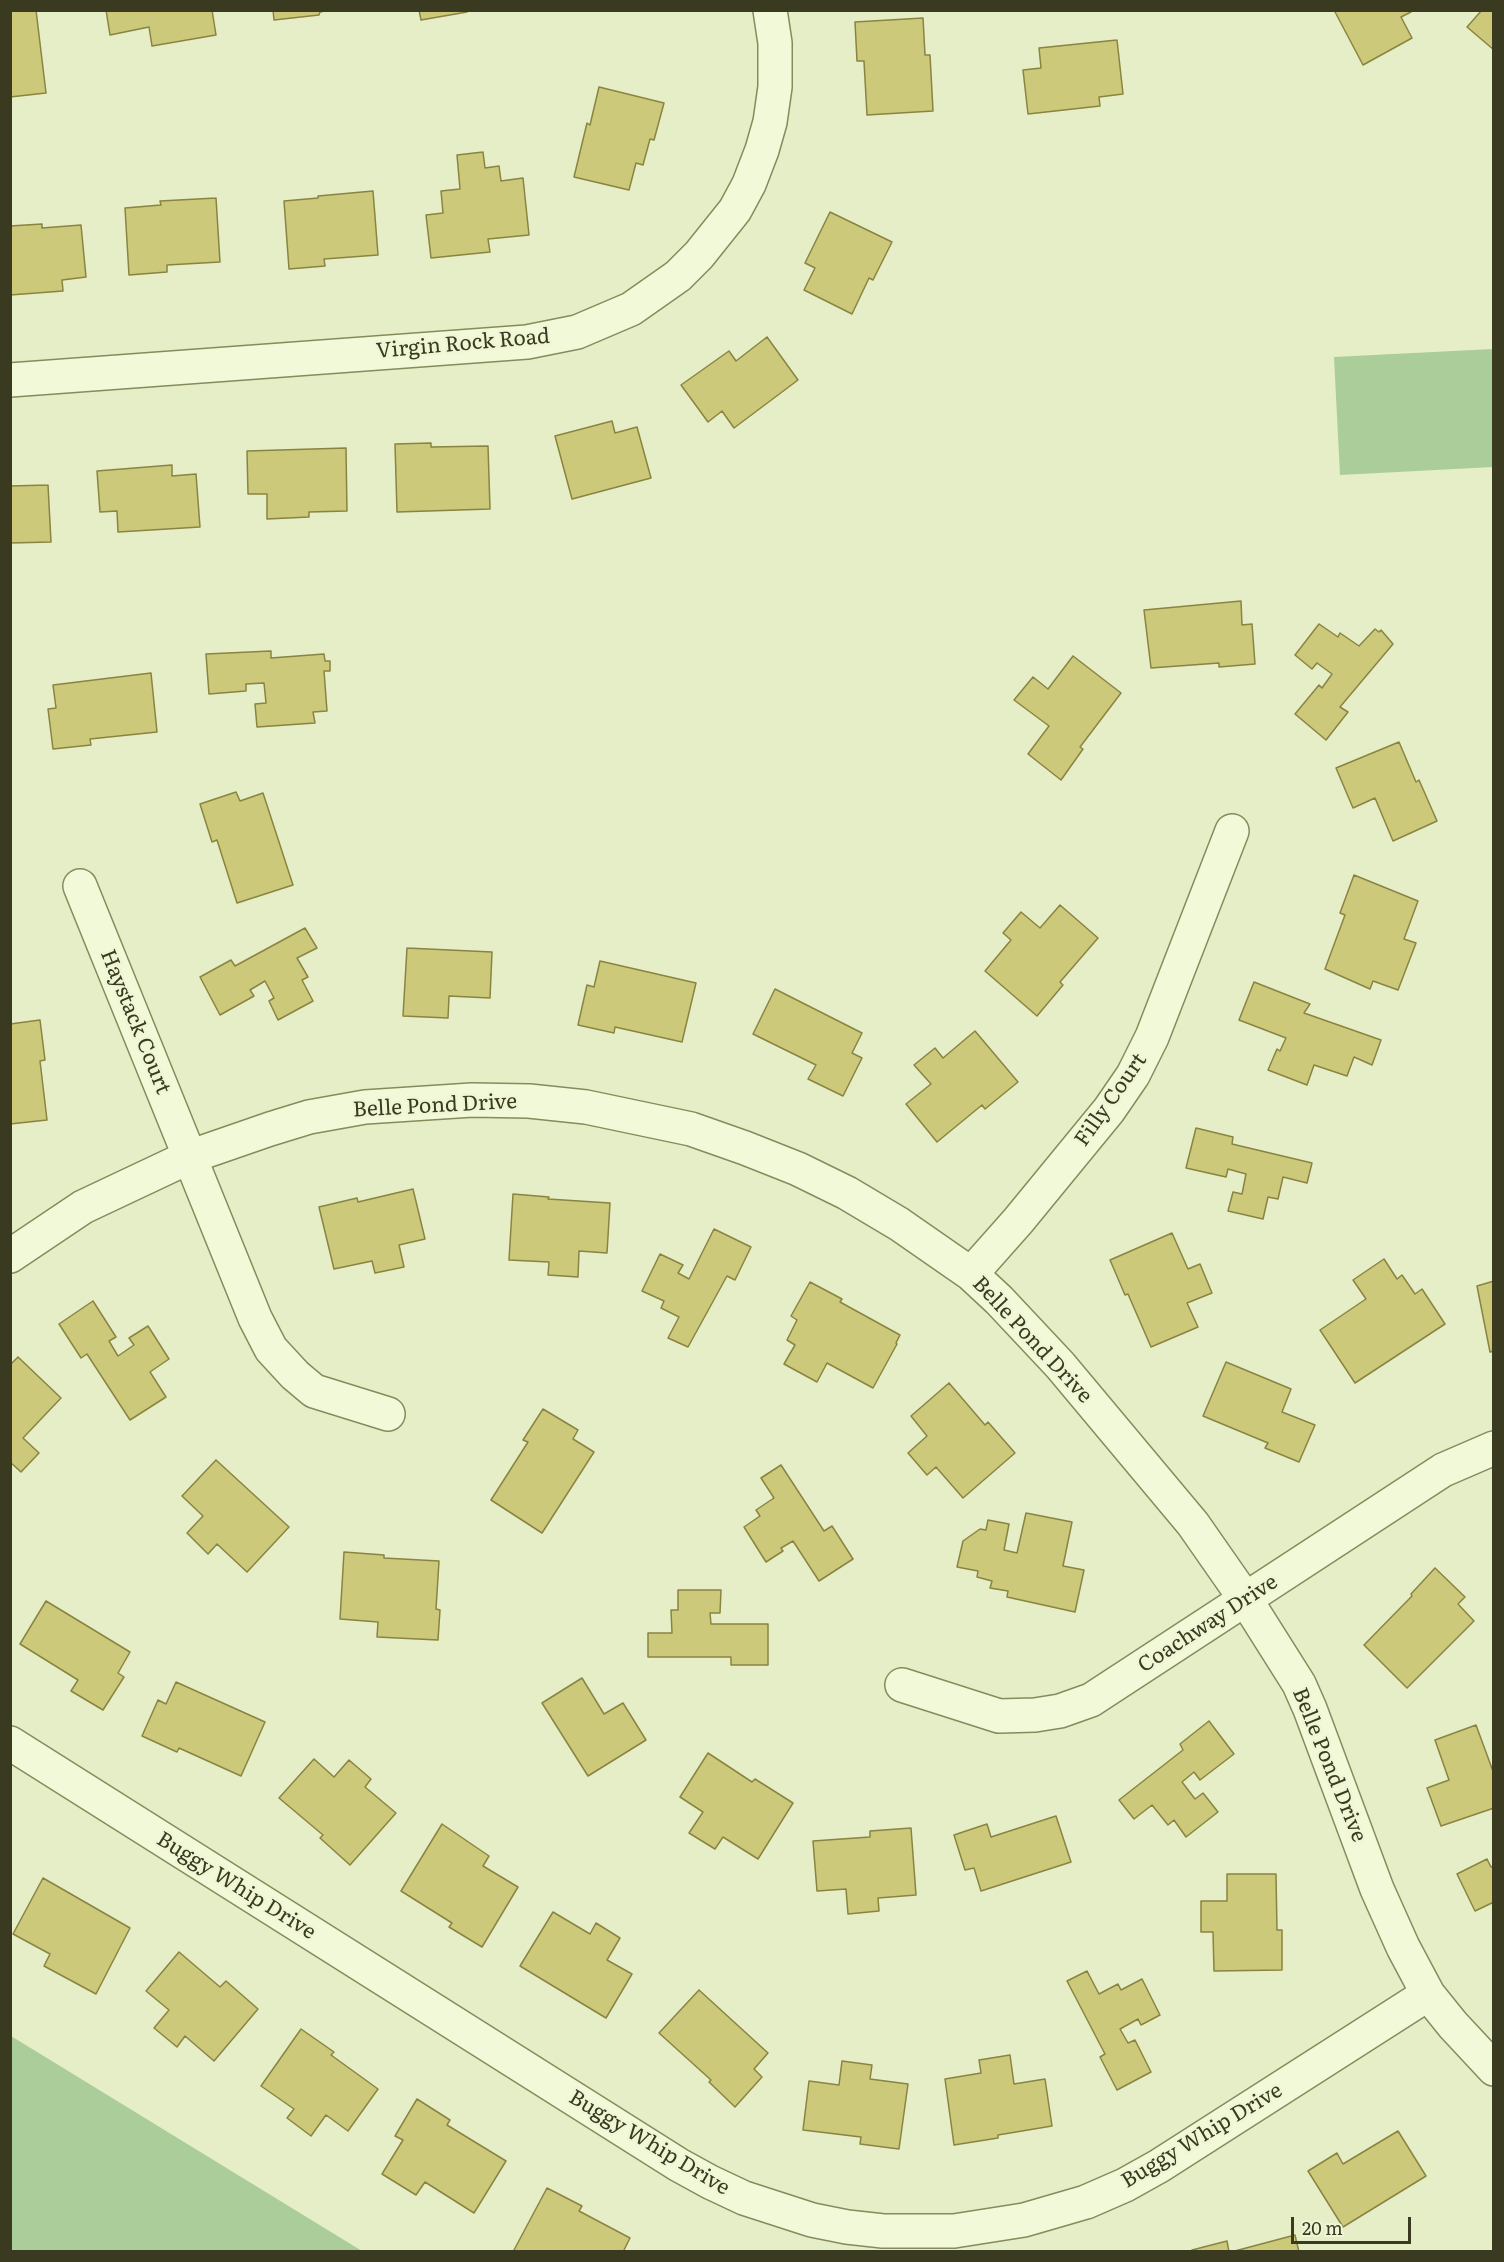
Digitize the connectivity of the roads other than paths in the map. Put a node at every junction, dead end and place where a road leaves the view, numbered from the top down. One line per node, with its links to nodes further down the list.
1 (770, 10): 2 (street, Virgin Rock Road)
2 (10, 380)
3 (1232, 831): 7 (street, Filly Court)
4 (80, 886): 5 (street, Haystack Court)
5 (189, 1157): 6 (street, Belle Pond Drive); 7 (street, Belle Pond Drive); 8 (street, Haystack Court)
6 (10, 1256)
7 (971, 1274): 10 (street, Belle Pond Drive)
8 (388, 1414)
9 (1494, 1448): 10 (street, Coachway Drive)
10 (1246, 1600): 11 (street, Coachway Drive); 13 (street, Belle Pond Drive)
11 (902, 1685)
12 (10, 1743): 13 (street, Buggy Whip Drive)
13 (1428, 1994): 14 (street, Belle Pond Drive)
14 (1494, 2069)

